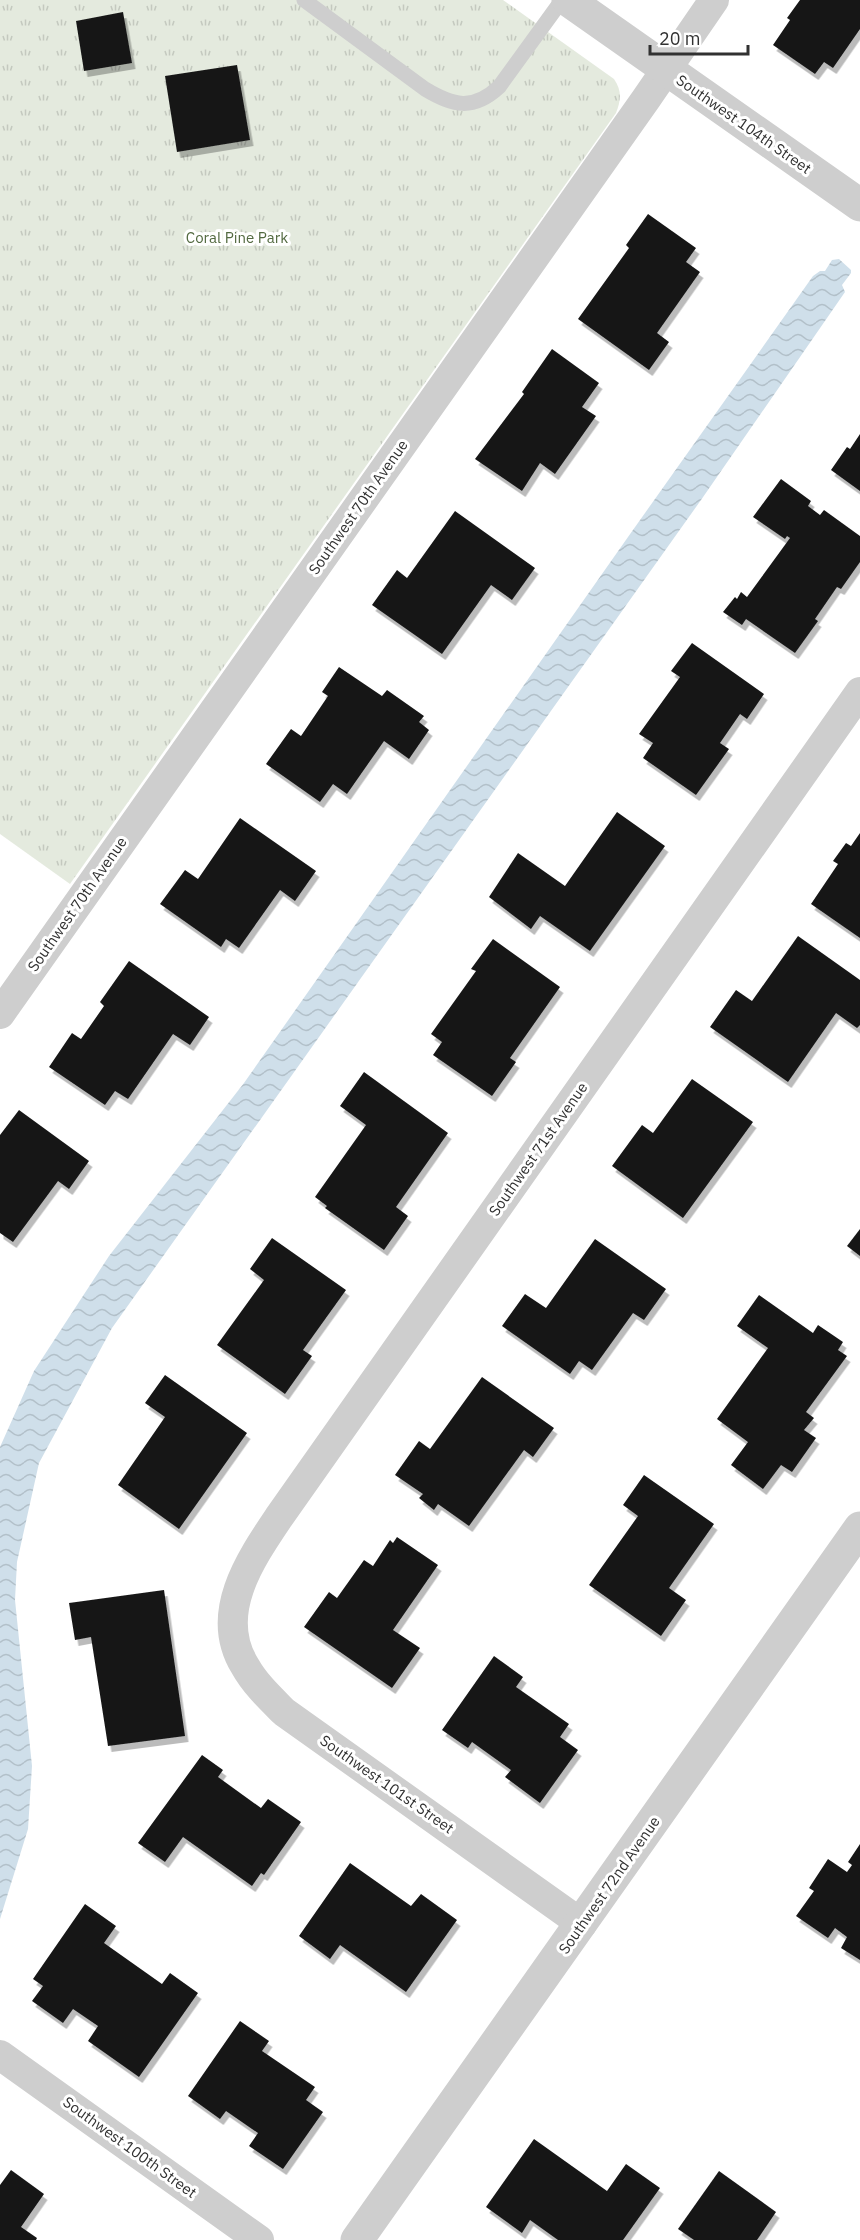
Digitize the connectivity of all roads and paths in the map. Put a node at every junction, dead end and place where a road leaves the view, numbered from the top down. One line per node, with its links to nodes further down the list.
1 (303, 0): 2 (lane)
2 (562, 0)
3 (568, 0): 5 (street, Southwest 104th Street)
4 (714, 0): 5 (street, Southwest 70th Avenue)
5 (667, 69): 6 (street, Southwest 104th Street); 8 (street, Southwest 70th Avenue)
6 (860, 205)
7 (860, 692): 10 (street, Southwest 71st Avenue)
8 (0, 1014)
9 (860, 1528): 11 (street, Southwest 72nd Avenue)
10 (233, 1615): 11 (street, Southwest 101st Street)
11 (582, 1924): 14 (street, Southwest 72nd Avenue)
12 (0, 2055): 13 (street, Southwest 100th Street)
13 (259, 2240)
14 (357, 2240)

